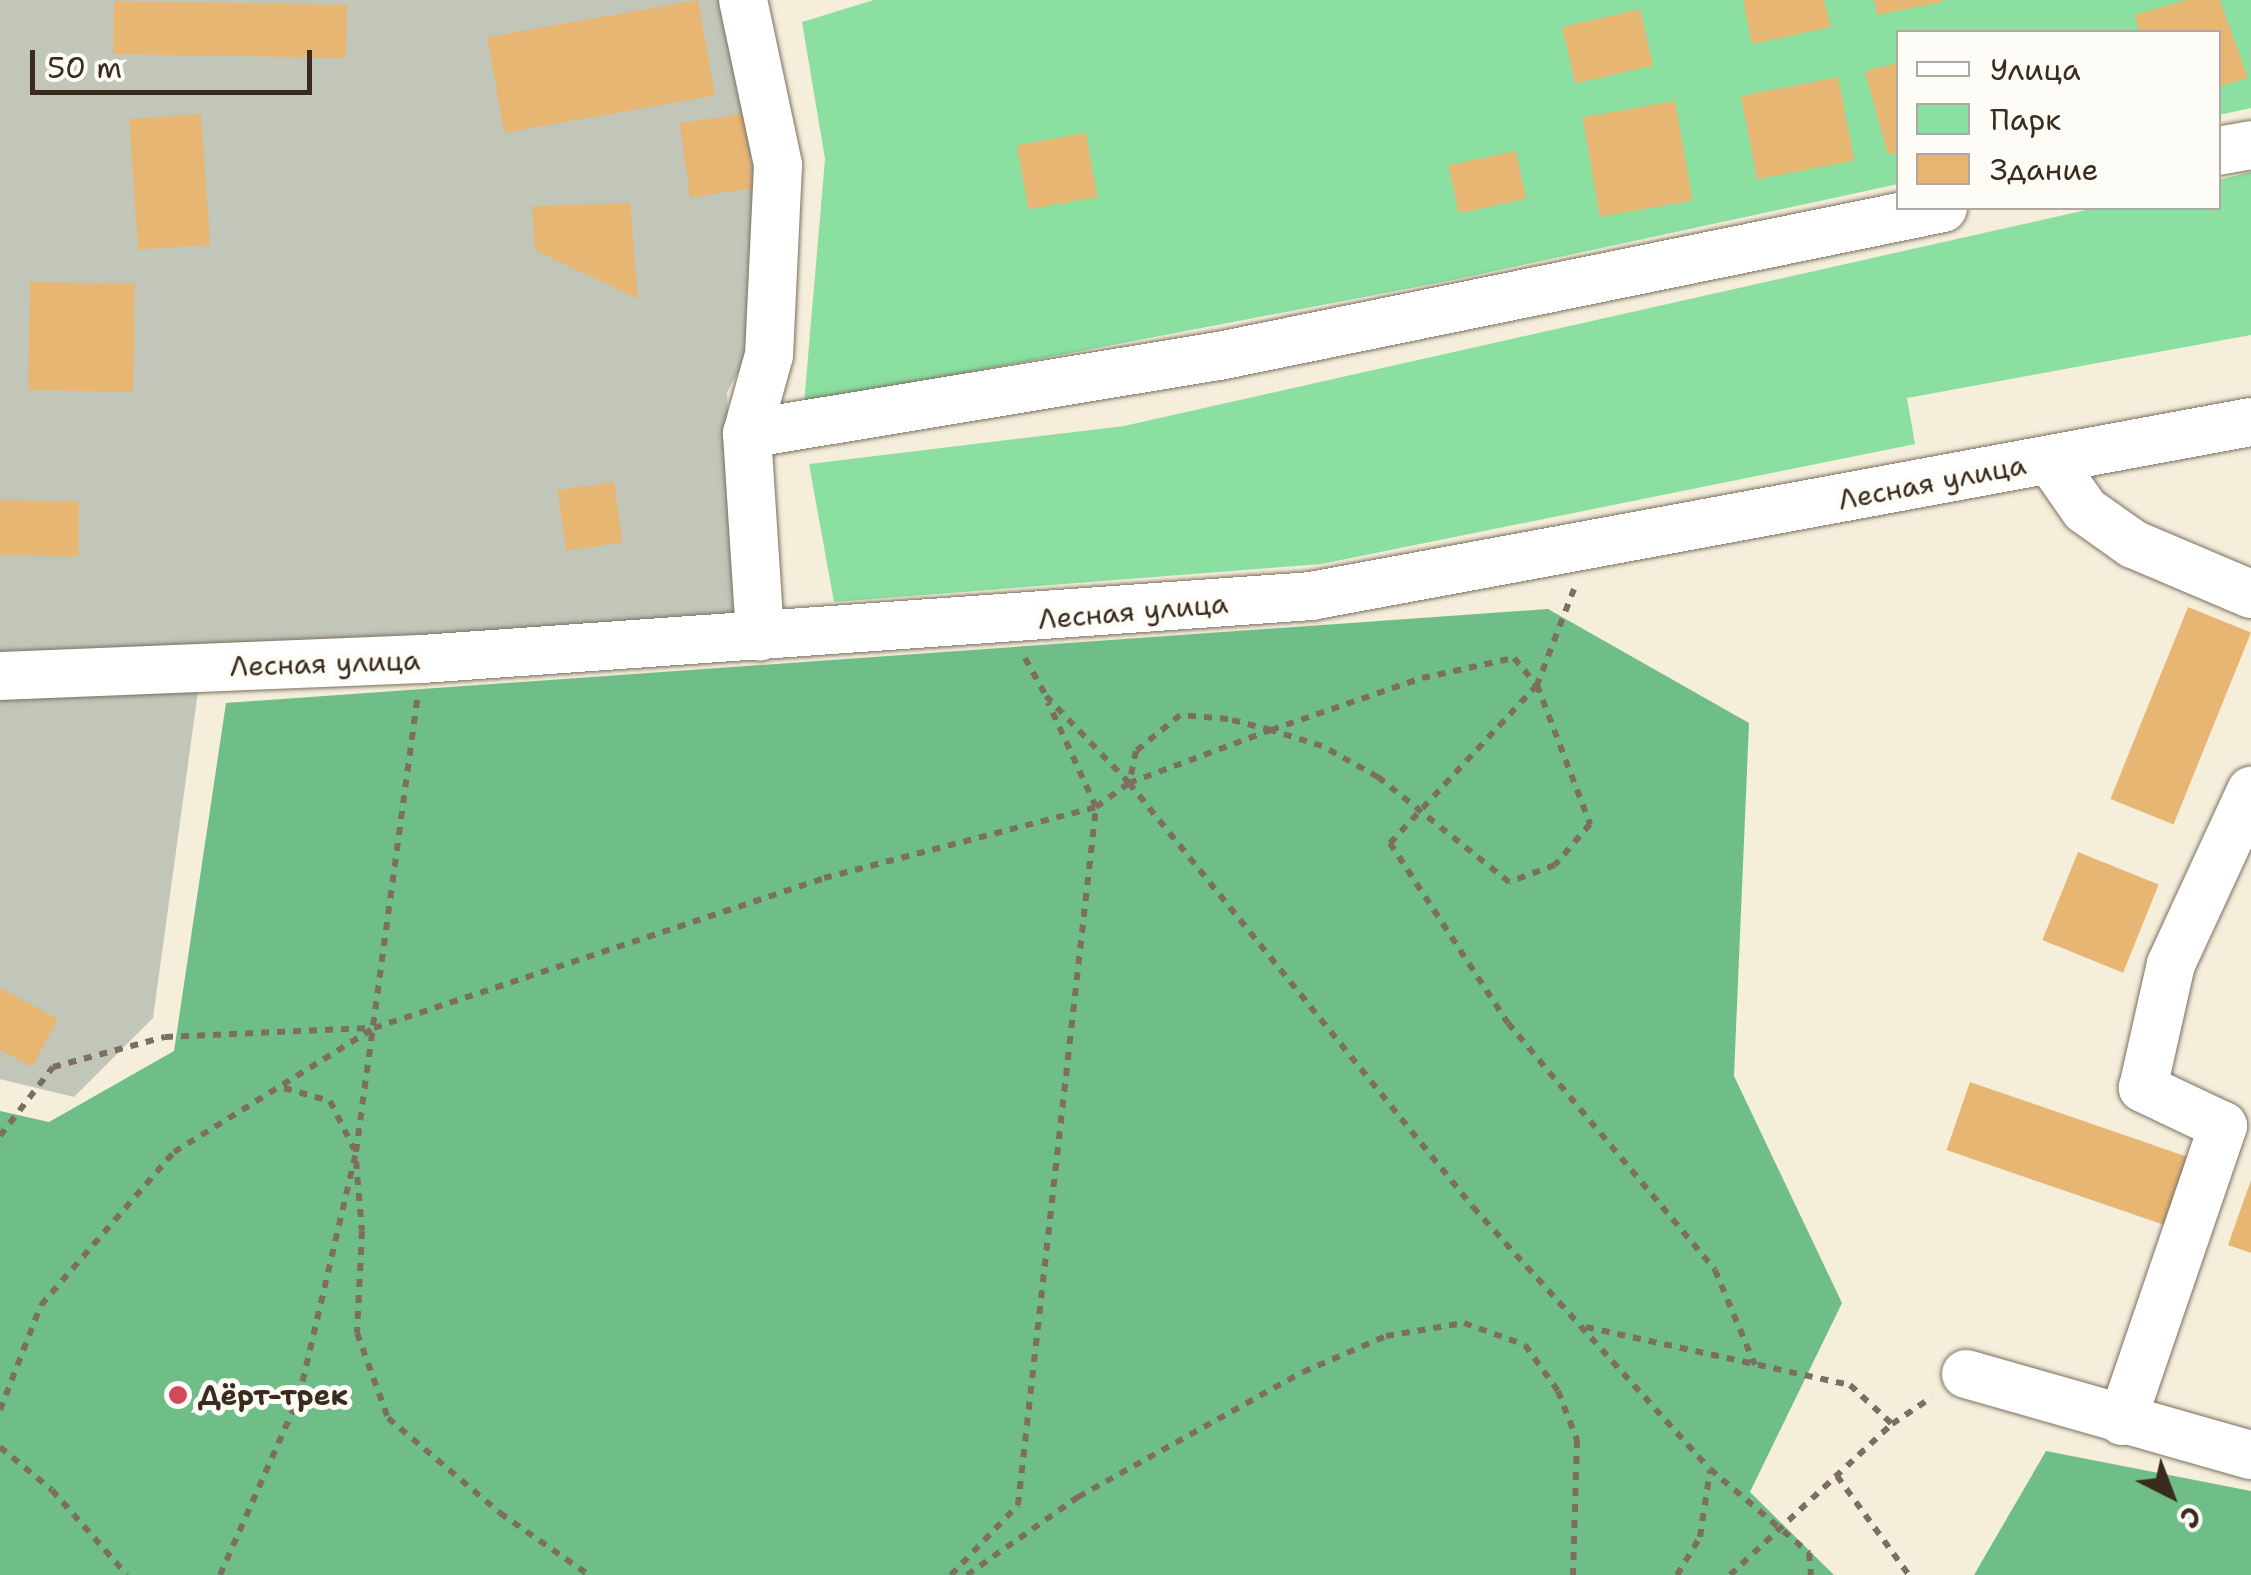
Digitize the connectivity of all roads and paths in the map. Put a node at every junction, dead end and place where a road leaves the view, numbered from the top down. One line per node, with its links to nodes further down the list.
1 (744, 0): 6 (street)
2 (2251, 144): 3 (street)
3 (2221, 150)
4 (1932, 210): 6 (street)
5 (2251, 422): 7 (street, Лесная улица)
6 (747, 434): 11 (street)
7 (2050, 460): 8 (street, Лесная улица); 9 (street)
8 (1589, 548): 10 (street, Лесная улица); 14 (path)
9 (2251, 594)
10 (1005, 622): 11 (street, Лесная улица); 15 (path)
11 (760, 638): 12 (street, Лесная улица)
12 (422, 660): 13 (street, Лесная улица); 21 (path)
13 (0, 676)
14 (1537, 685): 16 (path); 20 (path); 20 (path)
15 (1046, 696): 17 (path); 19 (path)
16 (1270, 730): 17 (path); 17 (path); 20 (path)
17 (1129, 783): 19 (path); 26 (path)
18 (2251, 791): 23 (street)
19 (1096, 807): 21 (path); 40 (path)
20 (1420, 811): 27 (path)
21 (374, 1028): 22 (path); 24 (path); 25 (path)
22 (280, 1088): 25 (path); 29 (path)
23 (2237, 1131): 30 (street)
24 (0, 1136)
25 (356, 1152): 38 (path); 39 (path)
26 (1586, 1327): 27 (path); 34 (path)
27 (1755, 1365): 31 (path)
28 (1966, 1374): 30 (street); 31 (path)
29 (0, 1410)
30 (2122, 1421): 33 (street)
31 (1892, 1424): 35 (path)
32 (0, 1448): 37 (path)
33 (2251, 1454)
34 (1710, 1470): 36 (path); 43 (path)
35 (1837, 1476): 36 (path); 46 (path)
36 (1782, 1528): 44 (path); 45 (path)
37 (128, 1575)
38 (220, 1575)
39 (589, 1575)
40 (951, 1575)
41 (967, 1575): 42 (path)
42 (1573, 1575)
43 (1677, 1575)
44 (1730, 1575)
45 (1810, 1575)
46 (1909, 1575)

